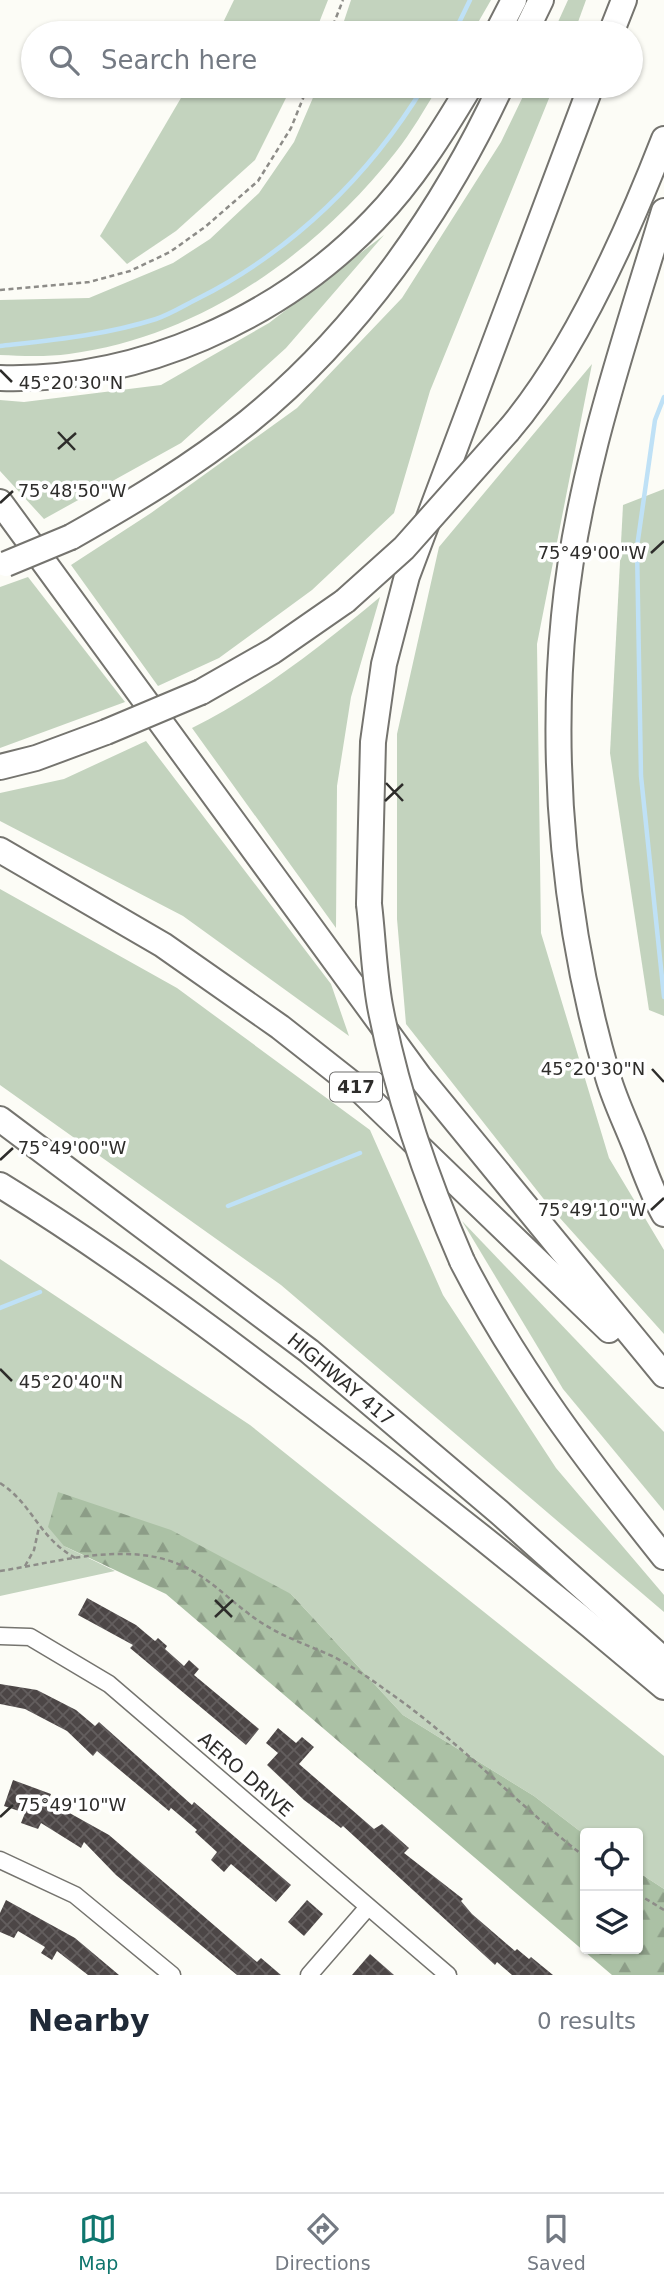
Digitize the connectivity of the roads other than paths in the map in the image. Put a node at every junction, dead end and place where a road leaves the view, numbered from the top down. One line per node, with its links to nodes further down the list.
1 (514, 0): 4 (highway)
2 (541, 0): 5 (highway)
3 (624, 0): 6 (highway)
4 (503, 21)
5 (531, 21)
6 (616, 21)
7 (462, 98): 12 (highway)
8 (495, 98): 14 (highway, bridge)
9 (586, 98): 24 (highway, bridge)
10 (664, 139): 15 (highway, bridge)
11 (664, 211): 20 (highway)
12 (0, 378)
13 (0, 502): 22 (highway)
14 (3, 566)
15 (0, 767)
16 (0, 850): 23 (highway, 417)
17 (0, 1119): 21 (highway, HIGHWAY 417)
18 (0, 1139): 21 (highway)
19 (0, 1185): 27 (highway)
20 (664, 1214)
21 (148, 1228): 26 (highway, HIGHWAY 417)
22 (664, 1375)
23 (664, 1385)
24 (664, 1557)
25 (0, 1636): 29 (street, AERO DRIVE)
26 (664, 1660)
27 (664, 1687)
28 (0, 1860): 30 (street)
29 (368, 1907): 31 (street); 32 (street, AERO DRIVE)
30 (172, 1975)
31 (309, 1975)
32 (448, 1975)

